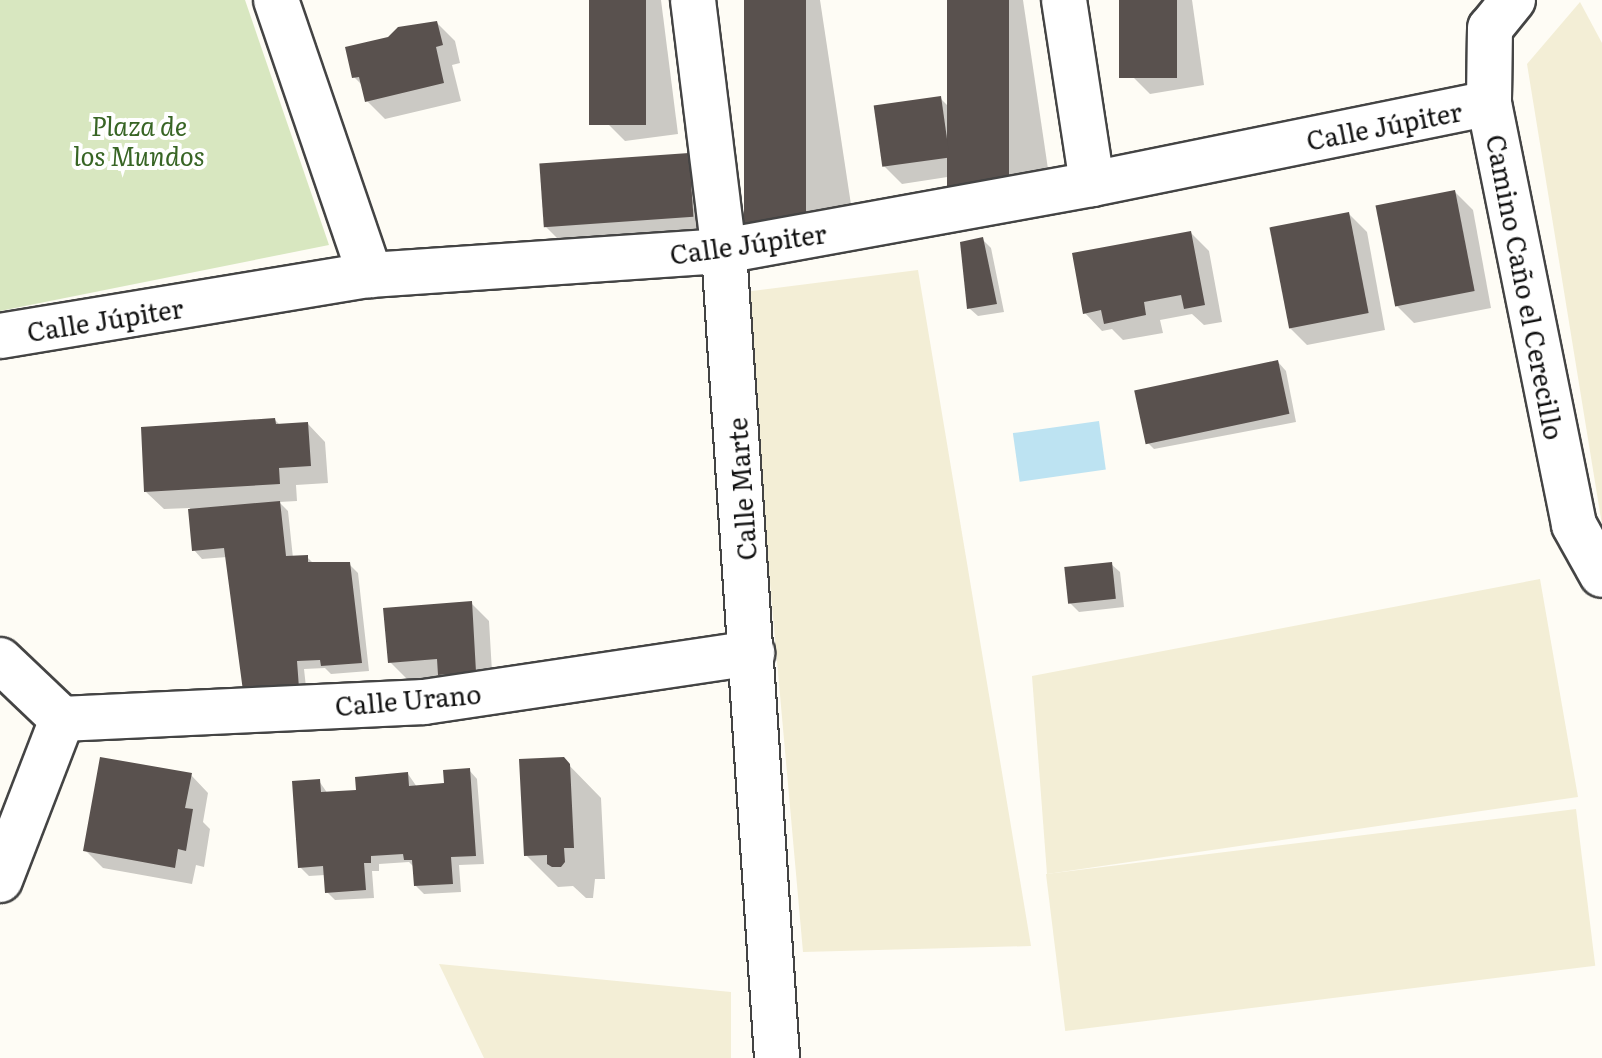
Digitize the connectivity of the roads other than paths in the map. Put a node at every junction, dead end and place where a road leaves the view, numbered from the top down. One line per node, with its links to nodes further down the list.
1 (276, 0): 8 (street)
2 (693, 0): 7 (street, Calle Marte)
3 (1064, 0): 6 (street)
4 (1513, 0): 5 (street, Camino Caño el Cerecillo)
5 (1489, 103): 6 (street, Calle Júpiter); 10 (street, Camino Caño el Cerecillo)
6 (1092, 184): 7 (street, Calle Júpiter)
7 (724, 251): 8 (street, Calle Júpiter); 11 (street, Calle Marte)
8 (370, 275): 9 (street, Calle Júpiter)
9 (0, 336)
10 (1602, 575)
11 (752, 653): 13 (street, Calle Urano); 15 (street, Calle Marte)
12 (0, 660): 13 (street)
13 (62, 719): 14 (street)
14 (0, 880)
15 (777, 1058)

